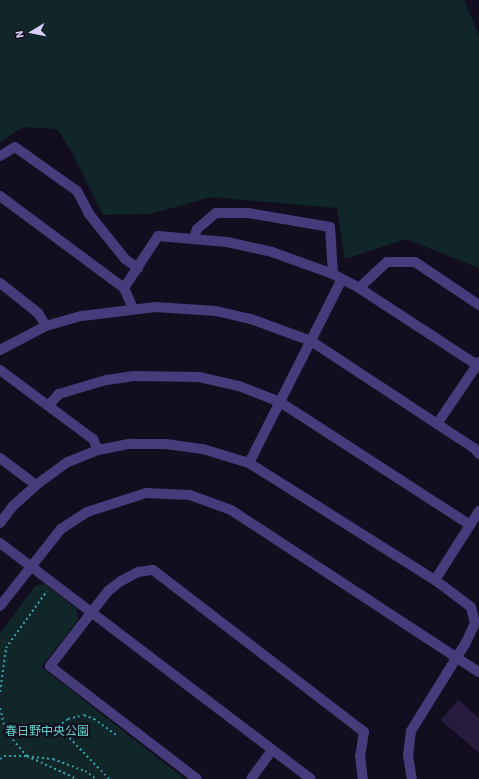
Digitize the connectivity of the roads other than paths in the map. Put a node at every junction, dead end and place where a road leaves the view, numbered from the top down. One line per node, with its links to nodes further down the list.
1 (0, 156): 4 (street)
2 (0, 196): 7 (street)
3 (194, 238): 4 (street); 5 (street); 5 (street)
4 (138, 268): 7 (street)
5 (338, 277): 8 (street); 12 (street)
6 (0, 284): 11 (street)
7 (124, 288): 10 (street)
8 (359, 288): 9 (street); 14 (street)
9 (479, 305)
10 (133, 308): 11 (street); 12 (street)
11 (46, 326): 13 (street)
12 (311, 341): 16 (street); 18 (street)
13 (0, 350)
14 (478, 363): 18 (street)
15 (0, 370): 17 (street)
16 (280, 402): 17 (street); 22 (street); 26 (street)
17 (49, 405): 19 (street)
18 (437, 424): 20 (street)
19 (98, 450): 22 (street); 23 (street)
20 (479, 454)
21 (0, 458): 23 (street)
22 (249, 463): 29 (street)
23 (36, 485): 25 (street)
24 (479, 511): 26 (street)
25 (0, 522)
26 (470, 525): 29 (street)
27 (0, 543): 28 (street)
28 (30, 566): 30 (street); 31 (street); 32 (street)
29 (435, 580): 32 (street)
30 (0, 606)
31 (92, 613): 34 (street); 35 (street); 38 (street)
32 (458, 658): 33 (street); 39 (street)
33 (479, 672)
34 (272, 750): 36 (street); 37 (street)
35 (197, 779)
36 (252, 779)
37 (311, 779)
38 (362, 779)
39 (412, 779)

